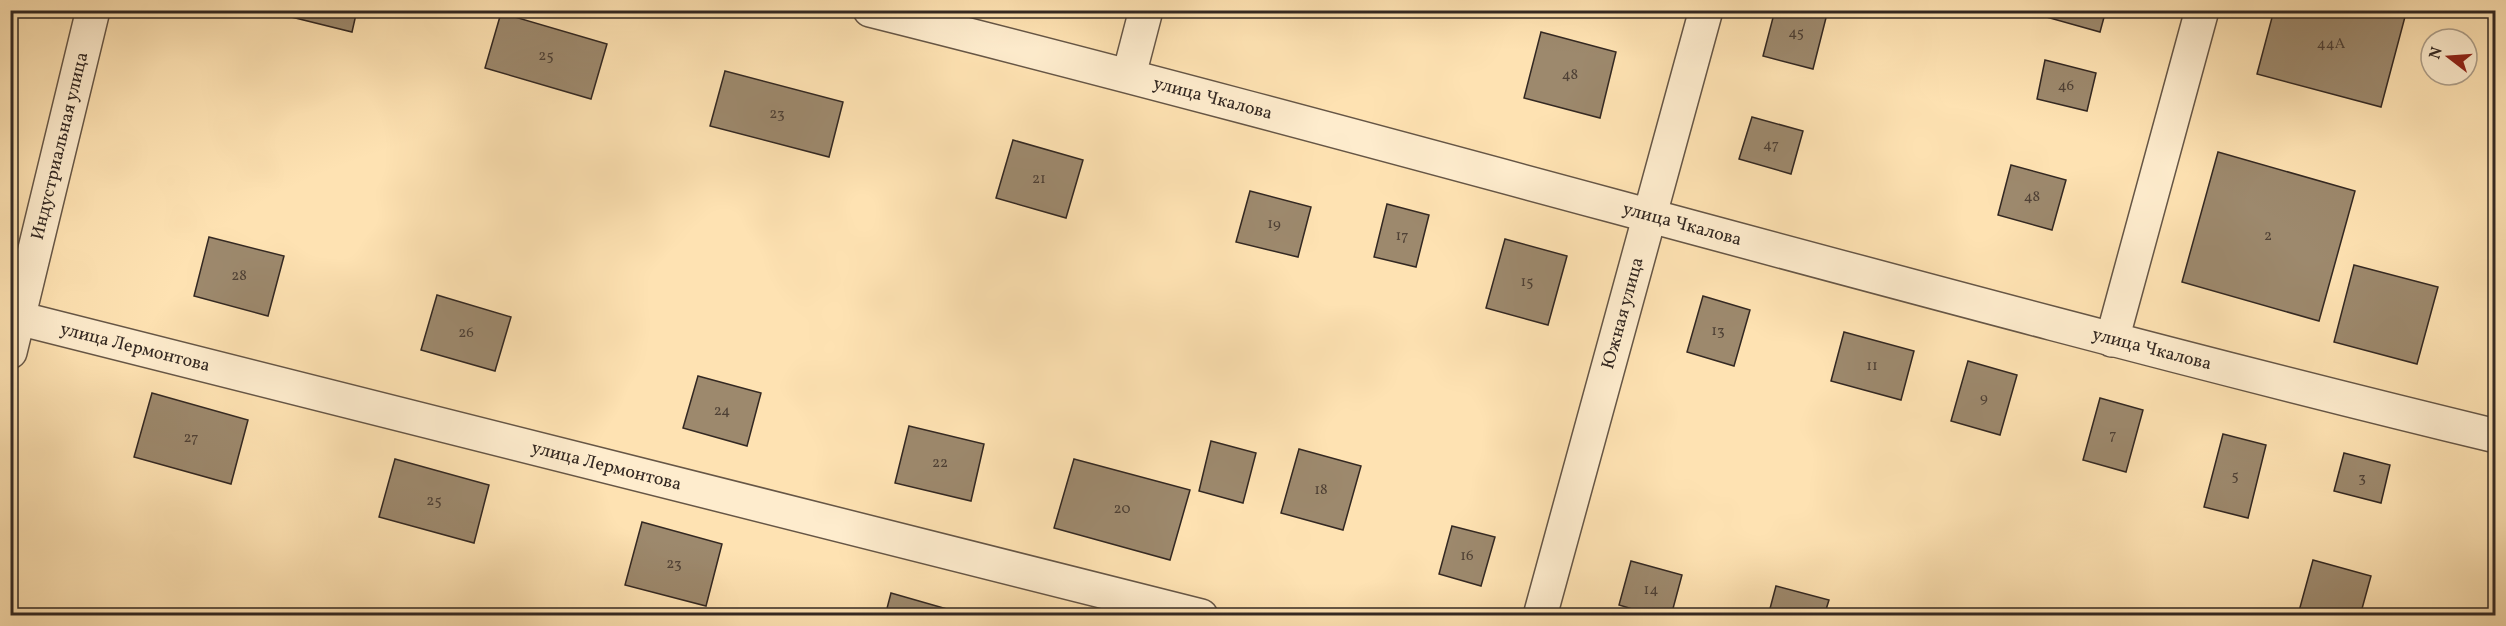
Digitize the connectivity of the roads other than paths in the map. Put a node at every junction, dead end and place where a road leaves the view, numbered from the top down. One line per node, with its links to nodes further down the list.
1 (93, 10): 8 (street, Индустриальная улица)
2 (870, 10): 6 (street, улица Чкалова)
3 (1146, 10): 6 (street)
4 (1706, 10): 7 (street, Южная улица)
5 (2202, 10): 9 (street)
6 (1129, 75): 7 (street, улица Чкалова)
7 (1649, 217): 9 (street, улица Чкалова); 13 (street, Южная улица)
8 (15, 317): 10 (street, Индустриальная улица); 12 (street, улица Лермонтова)
9 (2112, 340): 11 (street, улица Чкалова)
10 (10, 352)
11 (2496, 436)
12 (1201, 615)
13 (1540, 615)

